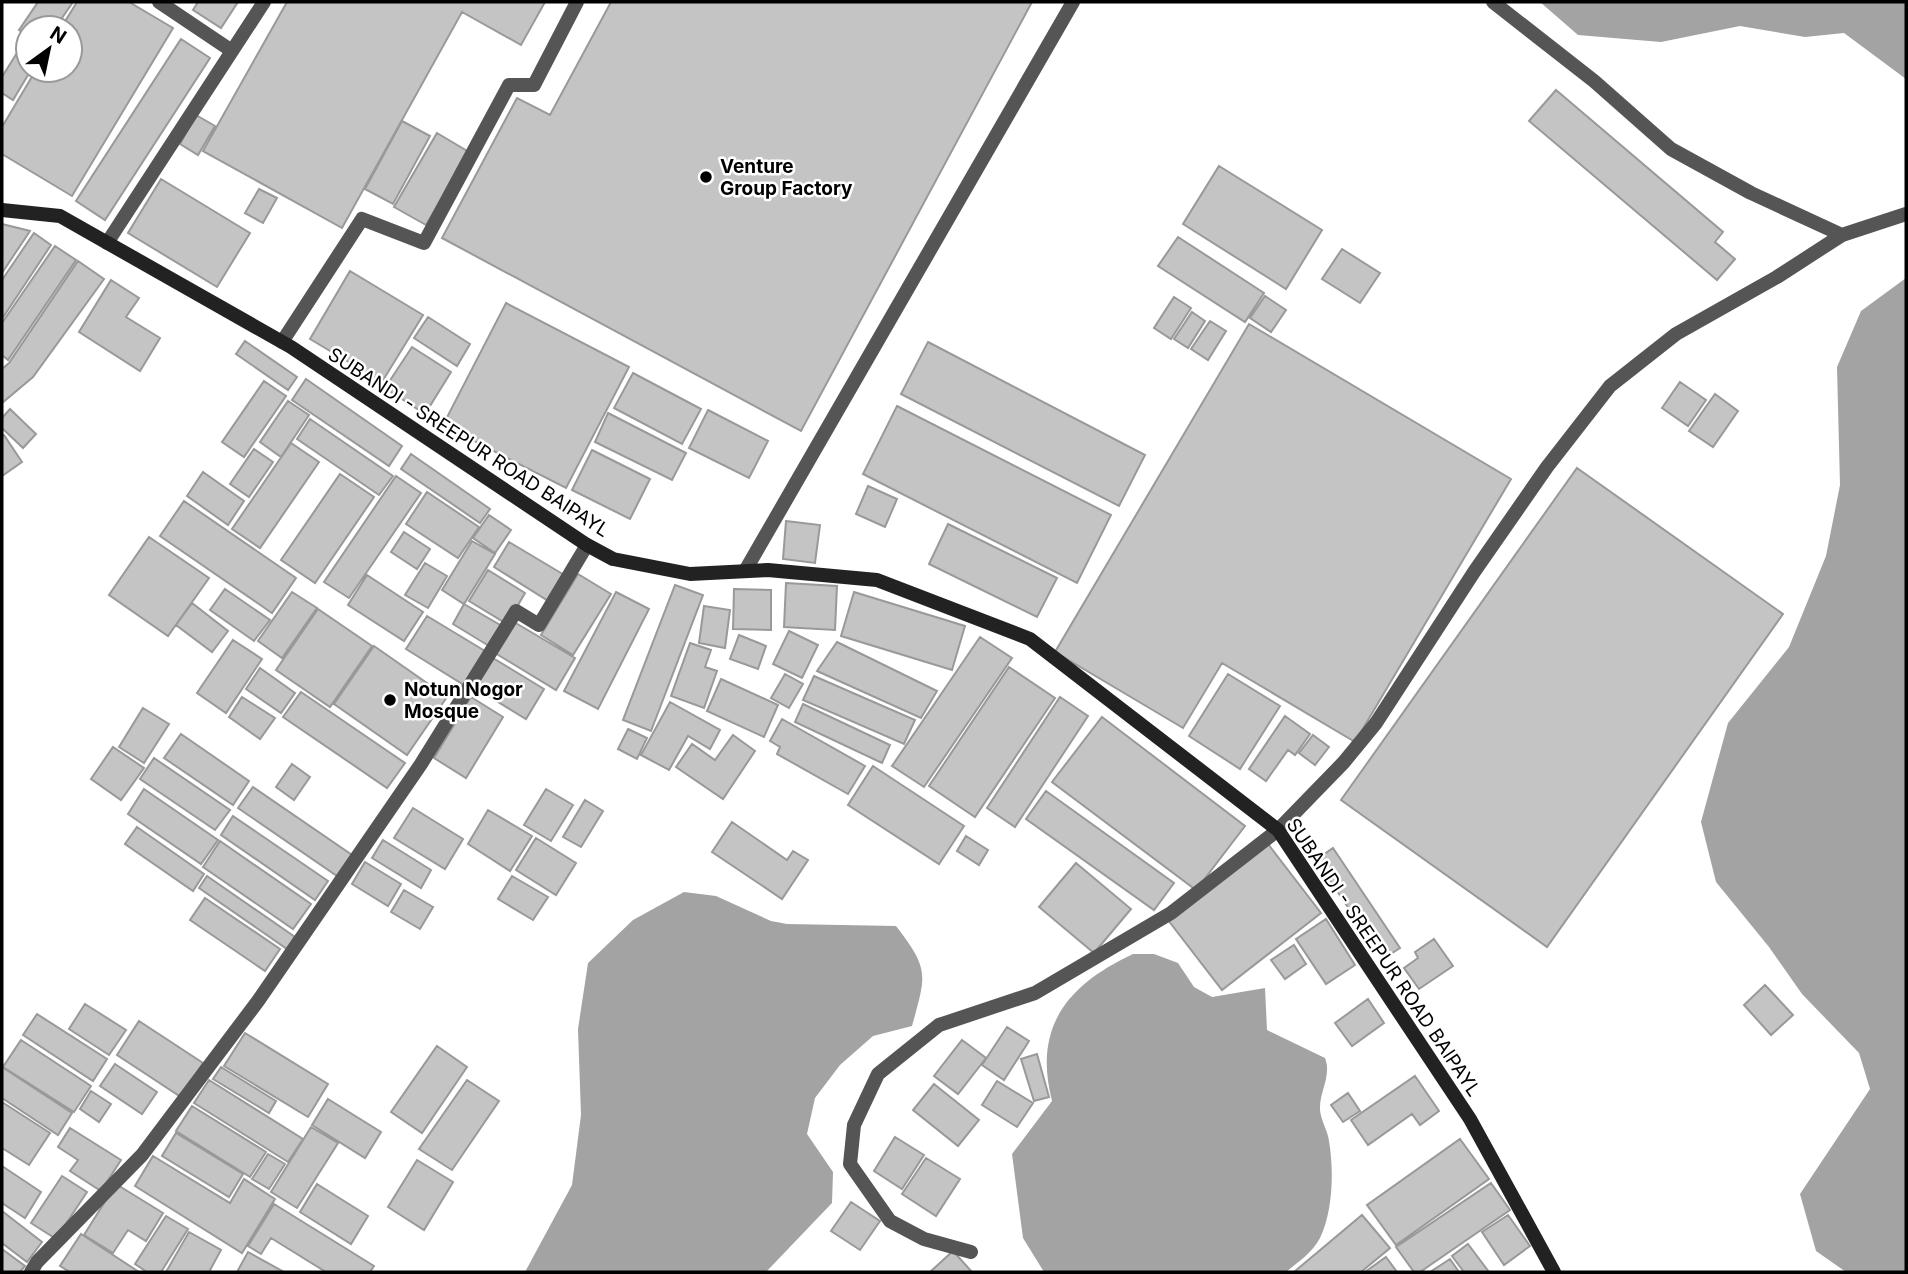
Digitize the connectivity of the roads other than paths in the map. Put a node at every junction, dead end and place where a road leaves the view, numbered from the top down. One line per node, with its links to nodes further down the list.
1 (159, 2): 6 (street)
2 (264, 2): 6 (street)
3 (577, 2): 11 (street)
4 (1073, 2): 13 (street)
5 (1493, 2): 9 (street)
6 (232, 51): 10 (street)
7 (2, 210): 10 (street, SUBANDI - SREEPUR ROAD BAIPAYL)
8 (1906, 214): 9 (street)
9 (1842, 234): 14 (street)
10 (107, 243): 11 (street, SUBANDI - SREEPUR ROAD BAIPAYL)
11 (282, 342): 12 (street, SUBANDI - SREEPUR ROAD BAIPAYL)
12 (587, 545): 13 (street, SUBANDI - SREEPUR ROAD BAIPAYL); 16 (street)
13 (745, 571): 14 (street, SUBANDI - SREEPUR ROAD BAIPAYL)
14 (1278, 830): 15 (street); 17 (street, SUBANDI - SREEPUR ROAD BAIPAYL)
15 (971, 1252)
16 (31, 1272)
17 (1554, 1272)

